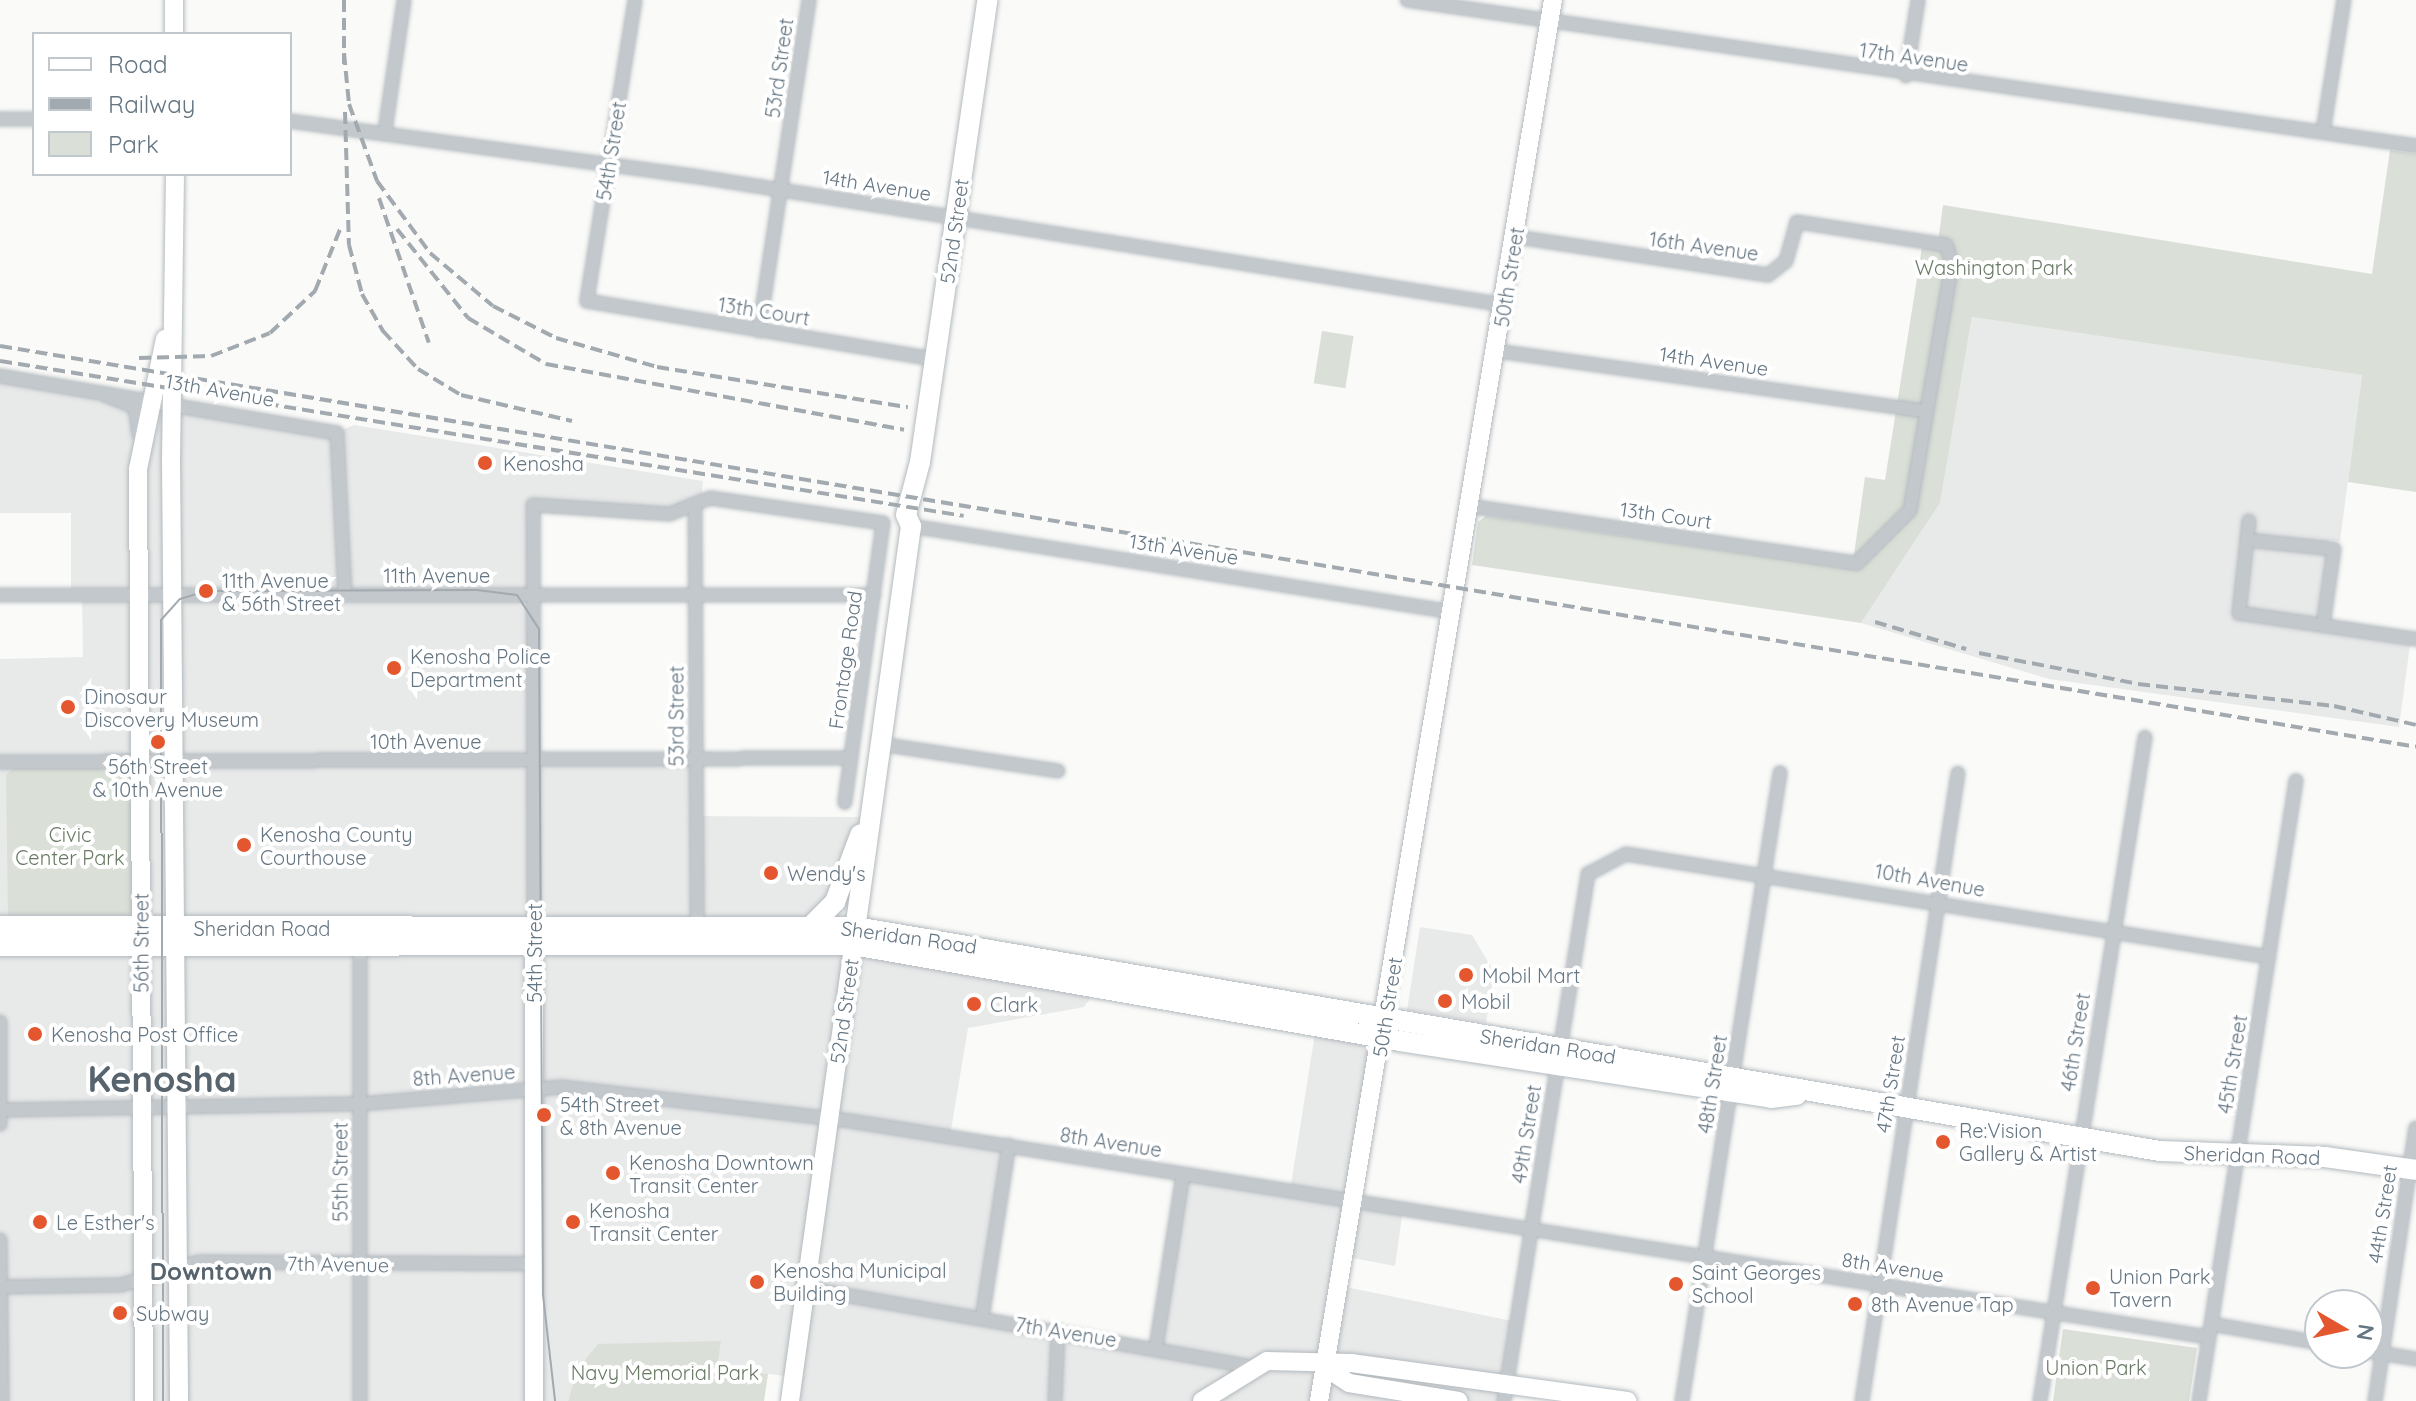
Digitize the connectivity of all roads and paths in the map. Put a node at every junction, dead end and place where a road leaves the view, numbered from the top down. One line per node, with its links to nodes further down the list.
1 (174, 0): 11 (street)
2 (404, 0): 16 (street)
3 (635, 0): 19 (street, 54th Street)
4 (809, 0): 21 (street, 53rd Street)
5 (987, 0): 22 (main road, 52nd Street)
6 (1407, 0): 10 (street, 17th Avenue)
7 (1553, 0): 10 (street, 50th Street)
8 (1918, 0): 12 (street)
9 (2344, 0): 17 (street)
10 (1550, 21): 12 (street, 17th Avenue); 23 (street, 50th Street)
11 (174, 32)
12 (1906, 76): 17 (street, 17th Avenue)
13 (0, 119): 14 (street)
14 (32, 119)
15 (292, 121): 16 (street, 14th Avenue)
16 (385, 131): 19 (street, 14th Avenue)
17 (2323, 132): 18 (street, 17th Avenue)
18 (2416, 146)
19 (609, 164): 21 (street, 14th Avenue); 24 (street, 54th Street)
20 (175, 176): 31 (street, 56th Street)
21 (781, 190): 22 (street, 14th Avenue); 26 (street, 53rd Street)
22 (956, 218): 25 (street, 14th Avenue); 28 (main road, 52nd Street)
23 (1516, 237): 25 (street, 50th Street); 32 (street, 16th Avenue)
24 (587, 301): 26 (street, 13th Court)
25 (1505, 305): 27 (street, 50th Street)
26 (759, 331): 28 (street, 13th Court)
27 (1497, 351): 32 (street, 14th Avenue); 34 (street, 50th Street)
28 (935, 359): 37 (main road, 52nd Street)
29 (0, 376): 30 (street, 13th Avenue)
30 (91, 389): 31 (street, 13th Avenue); 33 (street, 13th Avenue)
31 (166, 401): 33 (street, 56th Street); 41 (street, 56th Street); 42 (street, 13th Avenue)
32 (1926, 411): 34 (street, 13th Court)
33 (140, 455): 40 (street, 56th Street)
34 (1469, 506): 46 (street, 50th Street)
35 (695, 508): 39 (street, 53rd Street); 44 (street, 54th Street); 45 (street, Frontage Road)
36 (2249, 521): 38 (street)
37 (911, 526): 46 (street, 13th Avenue); 50 (main road, 52nd Street)
38 (2247, 540): 47 (street); 47 (street)
39 (697, 593): 44 (street, 11th Avenue); 45 (street, 11th Avenue); 52 (street, 53rd Street)
40 (138, 594): 41 (street, 11th Avenue); 43 (street, 11th Avenue); 53 (street, 56th Street)
41 (174, 594): 42 (street, 11th Avenue); 54 (street, 56th Street)
42 (345, 594): 44 (street, 11th Avenue)
43 (0, 595)
44 (533, 595): 55 (street, 54th Street)
45 (874, 595): 51 (street, Frontage Road)
46 (1452, 612): 78 (street, 50th Street)
47 (2323, 625): 48 (street)
48 (2416, 639)
49 (2145, 737): 69 (street, 46th Street)
50 (880, 744): 57 (street); 61 (main road, 52nd Street)
51 (851, 758): 52 (street, 10th Avenue); 62 (street, Frontage Road)
52 (695, 760): 55 (street, 10th Avenue); 66 (street, 53rd Street)
53 (140, 761): 54 (street, 10th Avenue); 56 (street, 10th Avenue); 70 (street, 56th Street)
54 (174, 761): 55 (street, 10th Avenue); 71 (street, 56th Street)
55 (534, 761): 72 (street, 54th Street)
56 (0, 762)
57 (1058, 771)
58 (1780, 773): 63 (street, 48th Street)
59 (1958, 773): 65 (street, 47th Street)
60 (2296, 781): 76 (street, 45th Street)
61 (872, 801): 67 (main road); 73 (main road, 52nd Street)
62 (845, 802)
63 (1764, 872): 64 (street, 10th Avenue); 65 (street, 10th Avenue); 80 (street, 48th Street)
64 (1588, 874): 79 (street, 49th Street)
65 (1938, 902): 69 (street, 10th Avenue); 86 (street, 47th Street)
66 (697, 925): 67 (main road, Sheridan Road); 72 (main road, Sheridan Road)
67 (812, 925): 73 (main road, Sheridan Road)
68 (0, 926): 70 (main road, Sheridan Road)
69 (2114, 931): 76 (street, 10th Avenue); 90 (street, 46th Street)
70 (141, 936): 71 (main road, Sheridan Road); 75 (main road, Sheridan Road); 83 (street, 56th Street)
71 (176, 936): 72 (main road, Sheridan Road); 74 (main road, Sheridan Road); 84 (street, 56th Street)
72 (534, 936): 73 (main road, Sheridan Road); 74 (main road, Sheridan Road); 81 (street, 54th Street)
73 (854, 936): 78 (main road, Sheridan Road); 87 (street, 52nd Street)
74 (360, 944): 82 (street, 55th Street)
75 (0, 946)
76 (2269, 957): 92 (street, 45th Street)
77 (0, 1022): 85 (street)
78 (1384, 1029): 79 (main road, Sheridan Road); 95 (street, 50th Street)
79 (1558, 1054): 80 (main road, Sheridan Road); 96 (street, 49th Street)
80 (1732, 1084): 86 (main road, Sheridan Road); 98 (street, 48th Street)
81 (535, 1090): 82 (street, 8th Avenue); 87 (street, 8th Avenue); 100 (street, 54th Street)
82 (360, 1104): 84 (street, 8th Avenue); 99 (street, 55th Street)
83 (143, 1109): 84 (street, 8th Avenue); 85 (street, 8th Avenue); 102 (street, 56th Street)
84 (178, 1109): 101 (street, 56th Street)
85 (0, 1110): 88 (street)
86 (1906, 1111): 90 (main road, Sheridan Road); 103 (street, 47th Street)
87 (829, 1118): 91 (street, 8th Avenue); 105 (street, 52nd Street)
88 (0, 1124)
89 (2416, 1128): 93 (street, 44th Street)
90 (2079, 1138): 92 (main road, Sheridan Road); 106 (street, 46th Street)
91 (1009, 1145): 94 (street, 8th Avenue); 107 (street)
92 (2238, 1158): 93 (main road, Sheridan Road); 109 (street, 45th Street)
93 (2413, 1170): 111 (street, 44th Street)
94 (1183, 1174): 95 (street, 8th Avenue); 112 (street)
95 (1356, 1202): 96 (street, 8th Avenue); 116 (street, 50th Street)
96 (1531, 1230): 98 (street, 8th Avenue); 118 (street, 49th Street)
97 (0, 1240): 104 (street)
98 (1705, 1257): 103 (street, 8th Avenue); 130 (street, 48th Street)
99 (360, 1263): 100 (street, 7th Avenue); 101 (street, 7th Avenue); 123 (street, 55th Street)
100 (534, 1264): 124 (street, 54th Street)
101 (178, 1268): 102 (street, 7th Avenue); 122 (street, 56th Street)
102 (143, 1279): 104 (street, 7th Avenue); 121 (street, 56th Street)
103 (1880, 1285): 106 (street, 8th Avenue); 131 (street, 47th Street)
104 (0, 1287): 120 (street)
105 (805, 1288): 107 (street, 7th Avenue); 125 (street, 52nd Street)
106 (2054, 1313): 109 (street, 8th Avenue); 132 (street, 46th Street)
107 (982, 1319): 108 (street, 7th Avenue)
108 (1058, 1331): 112 (street, 7th Avenue); 126 (street)
109 (2210, 1331): 110 (street, 8th Avenue); 133 (street, 45th Street)
110 (2304, 1341)
111 (2384, 1341)
112 (1156, 1347): 115 (street, 7th Avenue)
113 (2384, 1353): 114 (street)
114 (2416, 1359)
115 (1249, 1366): 116 (street, 7th Avenue); 127 (street)
116 (1326, 1368): 118 (street, 7th Avenue); 119 (street, 7th Avenue); 128 (street, 50th Street)
117 (2380, 1369): 134 (street, 44th Street)
118 (1506, 1392): 129 (street, 7th Avenue)
119 (1449, 1400)
120 (2, 1401)
121 (144, 1401)
122 (179, 1401)
123 (360, 1401)
124 (534, 1401)
125 (790, 1401)
126 (1055, 1401)
127 (1202, 1401)
128 (1319, 1401)
129 (1627, 1401)
130 (1682, 1401)
131 (1862, 1401)
132 (2040, 1401)
133 (2199, 1401)
134 (2375, 1401)

